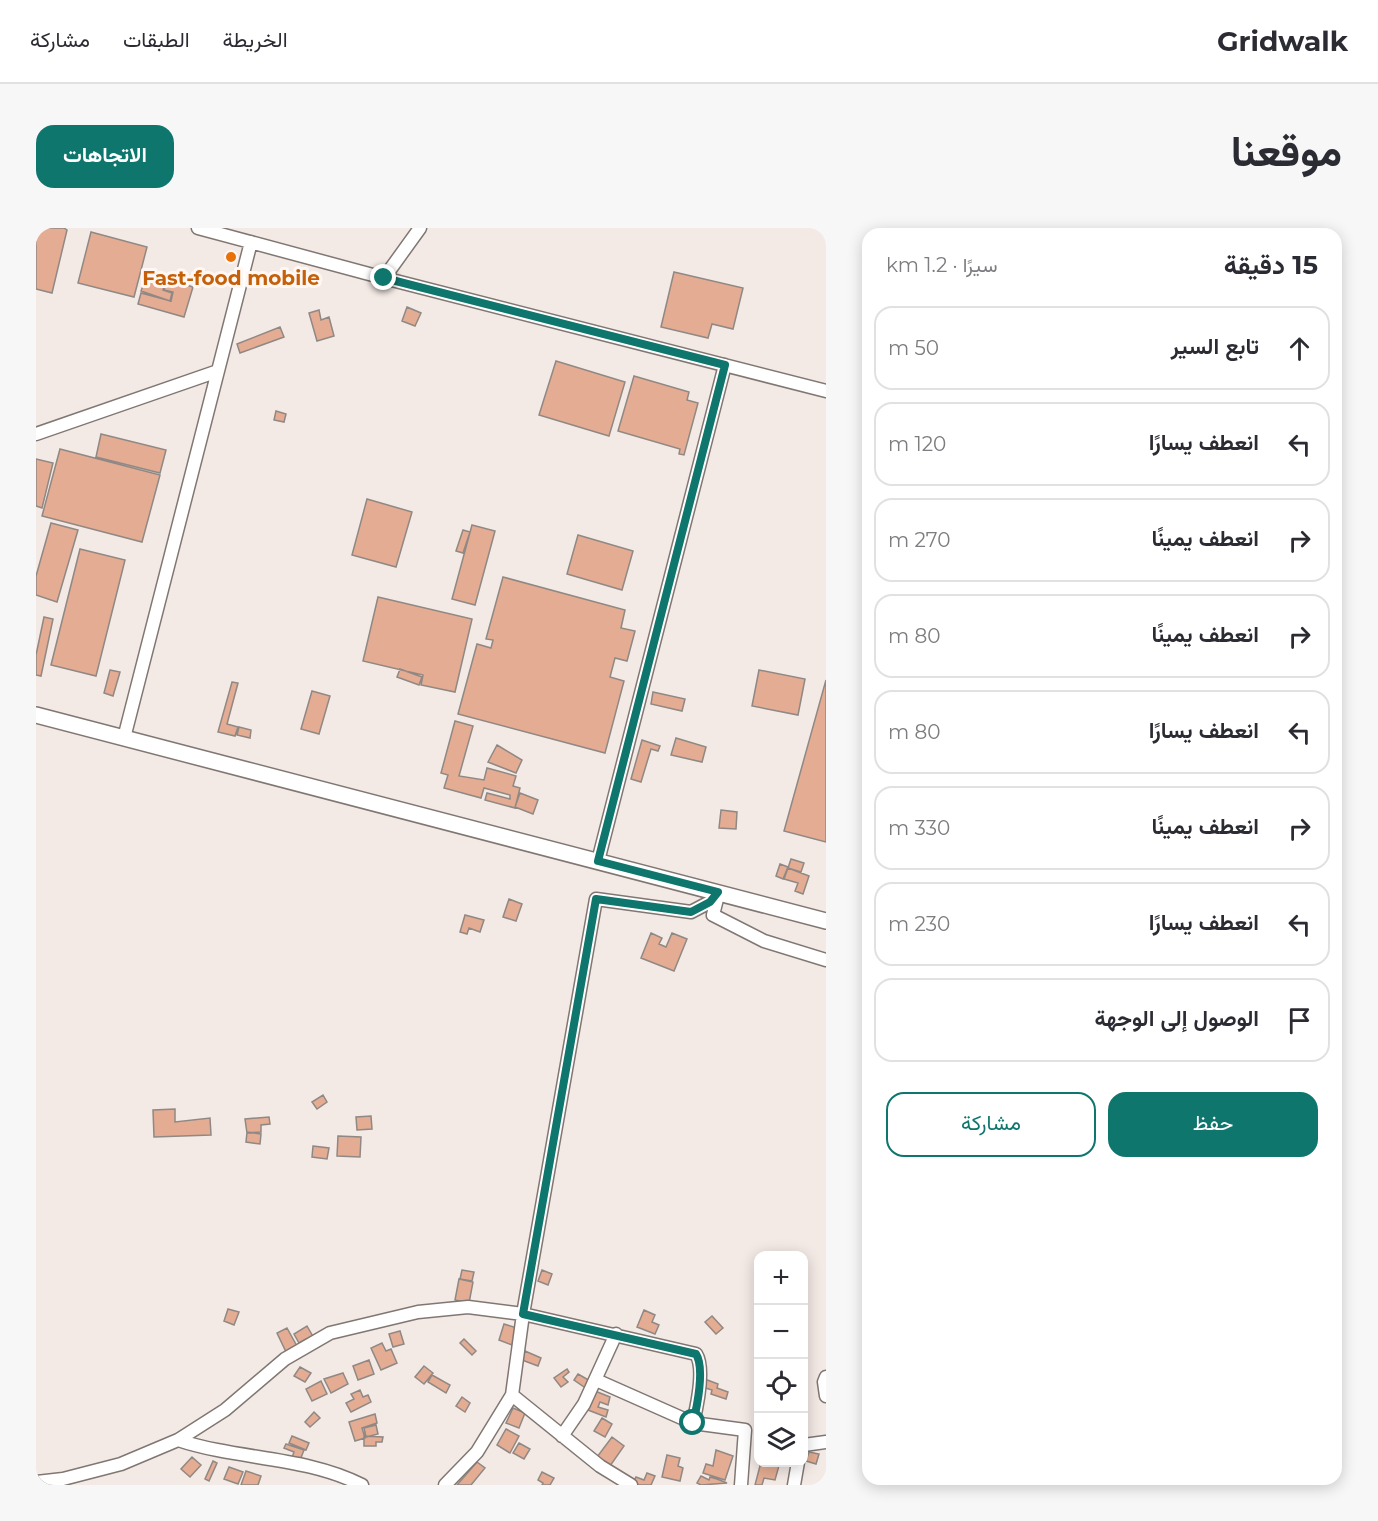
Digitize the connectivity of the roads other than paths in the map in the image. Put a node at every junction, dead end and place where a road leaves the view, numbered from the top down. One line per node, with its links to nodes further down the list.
1 (198, 228): 3 (street)
2 (420, 228): 4 (street)
3 (251, 242): 4 (street); 6 (street)
4 (384, 278): 5 (street)
5 (725, 365): 7 (street); 11 (street)
6 (218, 371): 8 (street); 10 (street)
7 (826, 391)
8 (36, 434)
9 (36, 715): 10 (street)
10 (124, 738): 11 (street)
11 (598, 861): 12 (street)
12 (718, 892): 13 (street); 14 (street); 15 (street)
13 (826, 921)
14 (826, 960)
15 (523, 1314): 16 (street); 19 (street); 25 (street)
16 (616, 1334): 18 (street); 21 (street)
17 (826, 1377): 20 (street)
18 (596, 1380): 21 (street); 24 (street)
19 (512, 1395): 24 (street); 31 (street)
20 (826, 1396)
21 (693, 1423): 23 (street)
22 (754, 1429): 23 (street)
23 (745, 1430): 33 (street)
24 (562, 1437): 32 (street)
25 (178, 1440): 29 (street); 30 (street)
26 (826, 1442): 27 (street)
27 (808, 1444)
28 (797, 1467): 34 (street)
29 (38, 1483)
30 (362, 1485)
31 (445, 1485)
32 (631, 1485)
33 (741, 1485)
34 (794, 1485)

